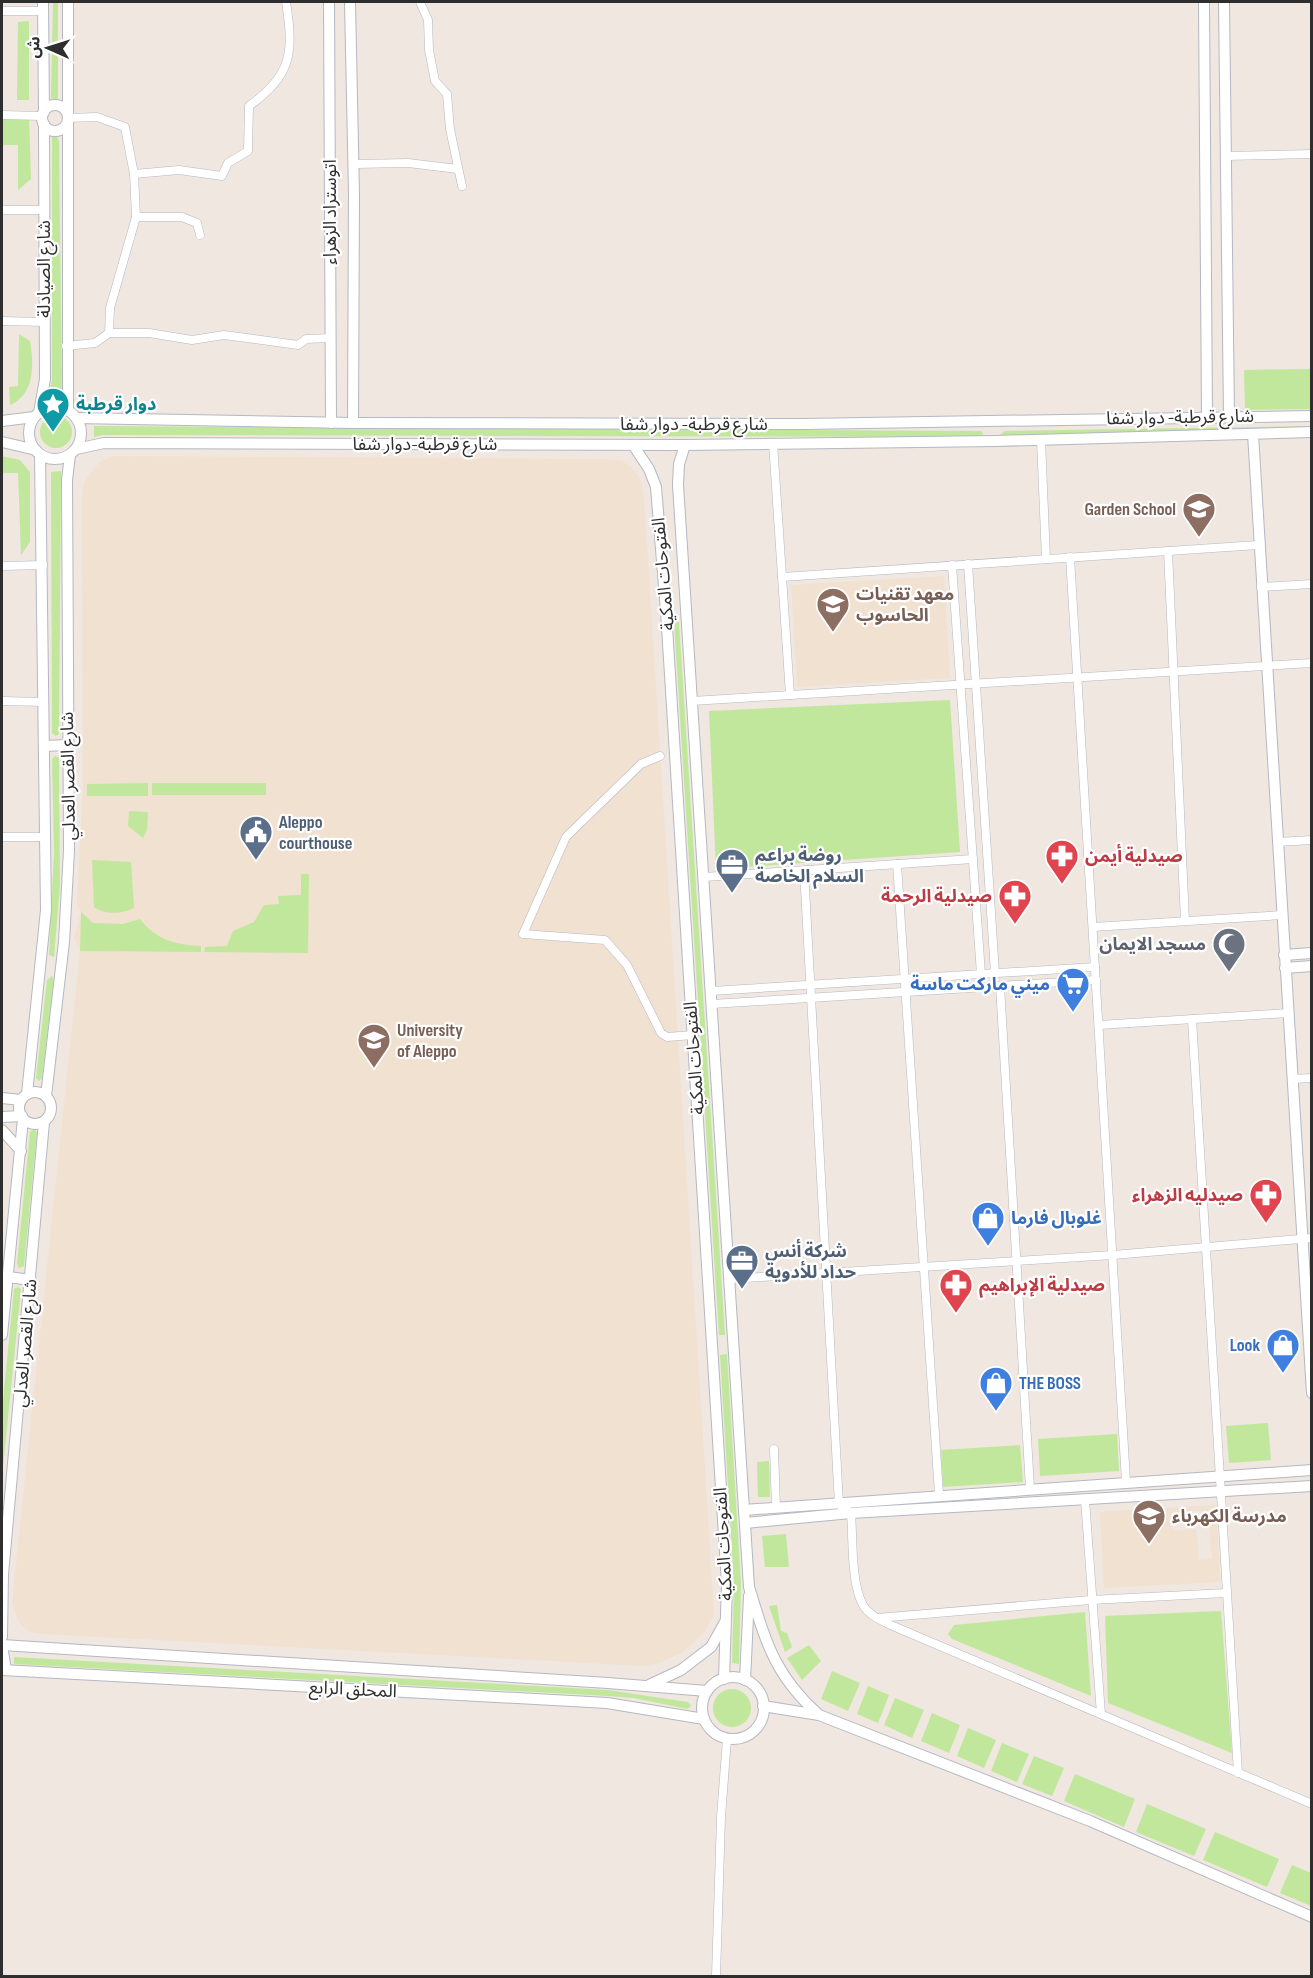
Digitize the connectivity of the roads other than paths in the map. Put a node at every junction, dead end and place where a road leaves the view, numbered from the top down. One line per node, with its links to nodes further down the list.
1 (68, 2): 12 (street, شارع الصيادلة)
2 (286, 2): 17 (street)
3 (329, 2): 26 (street, اتوستراد الزهراء)
4 (350, 2): 15 (street, اتوستراد الزهراء)
5 (420, 2): 16 (street)
6 (1204, 2): 30 (street)
7 (1224, 2): 14 (street)
8 (43, 6): 9 (street); 11 (street, شارع الصيادلة)
9 (2, 11)
10 (2, 115): 11 (street)
11 (43, 117): 12 (street); 12 (street); 20 (street, شارع الصيادلة)
12 (68, 118): 17 (street); 27 (street, شارع الصيادلة)
13 (1311, 154): 14 (street)
14 (1225, 156): 31 (street)
15 (354, 164): 16 (street, اتوستراد الزهراء); 36 (street, اتوستراد الزهراء)
16 (458, 169): 18 (street)
17 (134, 174): 21 (street)
18 (462, 186)
19 (2, 210): 20 (street)
20 (44, 210): 24 (street, شارع الصيادلة)
21 (135, 217): 22 (street); 25 (street)
22 (200, 235)
23 (2, 321): 24 (street)
24 (44, 322): 29 (street, شارع الصيادلة)
25 (109, 333): 26 (street); 27 (street)
26 (331, 338): 35 (street, اتوستراد الزهراء)
27 (66, 346): 28 (street, شارع الصيادلة)
28 (72, 414): 29 (street); 35 (street, شارع قرطبة- دوار شفا); 48 (street)
29 (37, 415): 34 (street); 47 (street)
30 (1207, 416): 31 (street, شارع قرطبة- دوار شفا); 33 (street, شارع قرطبة- دوار شفا)
31 (1229, 416): 32 (street, شارع قرطبة- دوار شفا)
32 (1311, 416)
33 (996, 420): 37 (street, شارع قرطبة- دوار شفا); 41 (street)
34 (2, 421)
35 (331, 423): 36 (street, شارع قرطبة- دوار شفا)
36 (353, 423): 37 (street, شارع قرطبة- دوار شفا)
37 (803, 424): 44 (street)
38 (1311, 432): 39 (street, شارع قرطبة-دوار شفا)
39 (1253, 434): 40 (street, شارع قرطبة-دوار شفا); 49 (street)
40 (1041, 440): 41 (street, شارع قرطبة-دوار شفا); 52 (street)
41 (996, 441): 44 (street, شارع قرطبة-دوار شفا)
42 (2, 442): 47 (street)
43 (773, 443): 44 (street, شارع قرطبة-دوار شفا); 46 (street, شارع قرطبة-دوار شفا); 57 (street)
44 (804, 443)
45 (633, 445): 46 (street, شارع قرطبة-دوار شفا); 48 (street, شارع قرطبة-دوار شفا); 61 (street, الفتوحات المكية)
46 (685, 445): 60 (street)
47 (38, 452): 48 (street); 54 (street, شارع القصر العدلي)
48 (73, 452): 72 (street, شارع القصر العدلي)
49 (1258, 544): 50 (street); 59 (street)
50 (1168, 551): 51 (street); 64 (street)
51 (1070, 557): 52 (street); 65 (street)
52 (1046, 559): 53 (street)
53 (968, 564): 56 (street); 66 (street)
54 (43, 565): 55 (street); 71 (street, شارع القصر العدلي)
55 (2, 566)
56 (952, 566): 57 (street); 67 (street)
57 (782, 577): 68 (street)
58 (1311, 584): 59 (street)
59 (1261, 587): 63 (street)
60 (687, 609): 61 (street); 69 (street)
61 (666, 611): 106 (street, الفتوحات المكية)
62 (1311, 663): 63 (street)
63 (1266, 666): 64 (street); 78 (street)
64 (1174, 671): 65 (street); 84 (street)
65 (1077, 677): 66 (street); 85 (street)
66 (976, 683): 67 (street); 93 (street)
67 (960, 684): 68 (street); 79 (street)
68 (790, 695): 69 (street)
69 (692, 700): 82 (street)
70 (2, 701): 71 (street, شارع القصر العدلي)
71 (44, 702): 73 (street, شارع القصر العدلي)
72 (68, 745): 73 (street); 91 (street, شارع القصر العدلي)
73 (45, 746): 76 (street, شارع القصر العدلي)
74 (660, 756): 106 (street)
75 (2, 837): 76 (street)
76 (45, 837): 88 (street, شارع القصر العدلي)
77 (1311, 840): 78 (street)
78 (1277, 842): 83 (street)
79 (974, 859): 80 (street); 94 (street)
80 (897, 864): 81 (street); 95 (street)
81 (804, 870): 82 (street); 97 (street)
82 (704, 877): 99 (street)
83 (1282, 915): 84 (street); 87 (street)
84 (1185, 921): 85 (street)
85 (1093, 927): 90 (street)
86 (1311, 953): 87 (street)
87 (1284, 955): 92 (street)
88 (42, 966): 91 (street); 110 (street, شارع القصر العدلي)
89 (1311, 966): 92 (street)
90 (1095, 967): 93 (street); 96 (street)
91 (62, 968): 109 (street, شارع القصر العدلي)
92 (1285, 968): 103 (street)
93 (995, 973): 94 (street)
94 (981, 974): 95 (street)
95 (905, 979): 97 (street); 100 (street)
96 (1096, 980): 98 (street); 105 (street)
97 (811, 985): 99 (street); 101 (street)
98 (1000, 986): 100 (street); 120 (street)
99 (711, 992): 102 (street)
100 (906, 992): 101 (street); 121 (street)
101 (811, 998): 102 (street); 122 (street)
102 (712, 1004): 124 (street)
103 (1288, 1013): 104 (street); 108 (street)
104 (1192, 1019): 105 (street); 118 (street)
105 (1099, 1025): 119 (street)
106 (693, 1035): 129 (street, الفتوحات المكية)
107 (1311, 1078): 108 (street)
108 (1292, 1079): 117 (street)
109 (46, 1096): 110 (street); 114 (street)
110 (24, 1097): 111 (street); 113 (street)
111 (2, 1098)
112 (2, 1117): 113 (street)
113 (22, 1118): 114 (street); 116 (street, شارع القصر العدلي)
114 (44, 1122): 125 (street, شارع القصر العدلي)
115 (2, 1130): 116 (street)
116 (21, 1151): 123 (street, شارع القصر العدلي)
117 (1306, 1239): 118 (street); 126 (street)
118 (1206, 1246): 119 (street); 133 (street)
119 (1113, 1255): 120 (street); 134 (street)
120 (1017, 1261): 121 (street); 136 (street)
121 (924, 1267): 122 (street); 138 (street)
122 (826, 1272): 124 (street); 140 (street)
123 (8, 1277): 125 (street); 127 (street, شارع القصر العدلي)
124 (729, 1279): 128 (street)
125 (31, 1280): 150 (street, شارع القصر العدلي)
126 (1308, 1310): 130 (street)
127 (2, 1335)
128 (734, 1343): 129 (street); 142 (street)
129 (712, 1344): 149 (street, الفتوحات المكية)
130 (1311, 1393)
131 (774, 1449): 141 (street)
132 (1311, 1470): 133 (street)
133 (1221, 1476): 134 (street); 137 (street)
134 (1126, 1481): 136 (street)
135 (1311, 1486): 137 (street)
136 (1030, 1488): 138 (street)
137 (1222, 1490): 139 (street); 146 (street)
138 (939, 1494): 140 (street)
139 (1085, 1500): 143 (street); 147 (street)
140 (839, 1504): 141 (street); 143 (street)
141 (776, 1508): 142 (street)
142 (744, 1510): 144 (street)
143 (851, 1513): 144 (street); 148 (street)
144 (745, 1523): 145 (street)
145 (749, 1587): 154 (street); 159 (street)
146 (1226, 1593): 147 (street); 162 (street)
147 (1091, 1600): 148 (street); 158 (street)
148 (877, 1618): 158 (street)
149 (726, 1620): 153 (street, الفتوحات المكية); 155 (street)
150 (2, 1637)
151 (2, 1646): 152 (street); 155 (street)
152 (4, 1670): 160 (street, المحلق الرابع)
153 (724, 1679): 154 (street); 156 (street)
154 (745, 1680): 157 (street)
155 (648, 1686): 156 (street)
156 (707, 1691): 160 (street)
157 (763, 1706): 159 (street); 161 (street)
158 (1101, 1714): 162 (street)
159 (819, 1715): 164 (street)
160 (704, 1719): 161 (street)
161 (727, 1738): 165 (street)
162 (1238, 1773): 163 (street)
163 (1311, 1804)
164 (1311, 1917)
165 (716, 1977)

